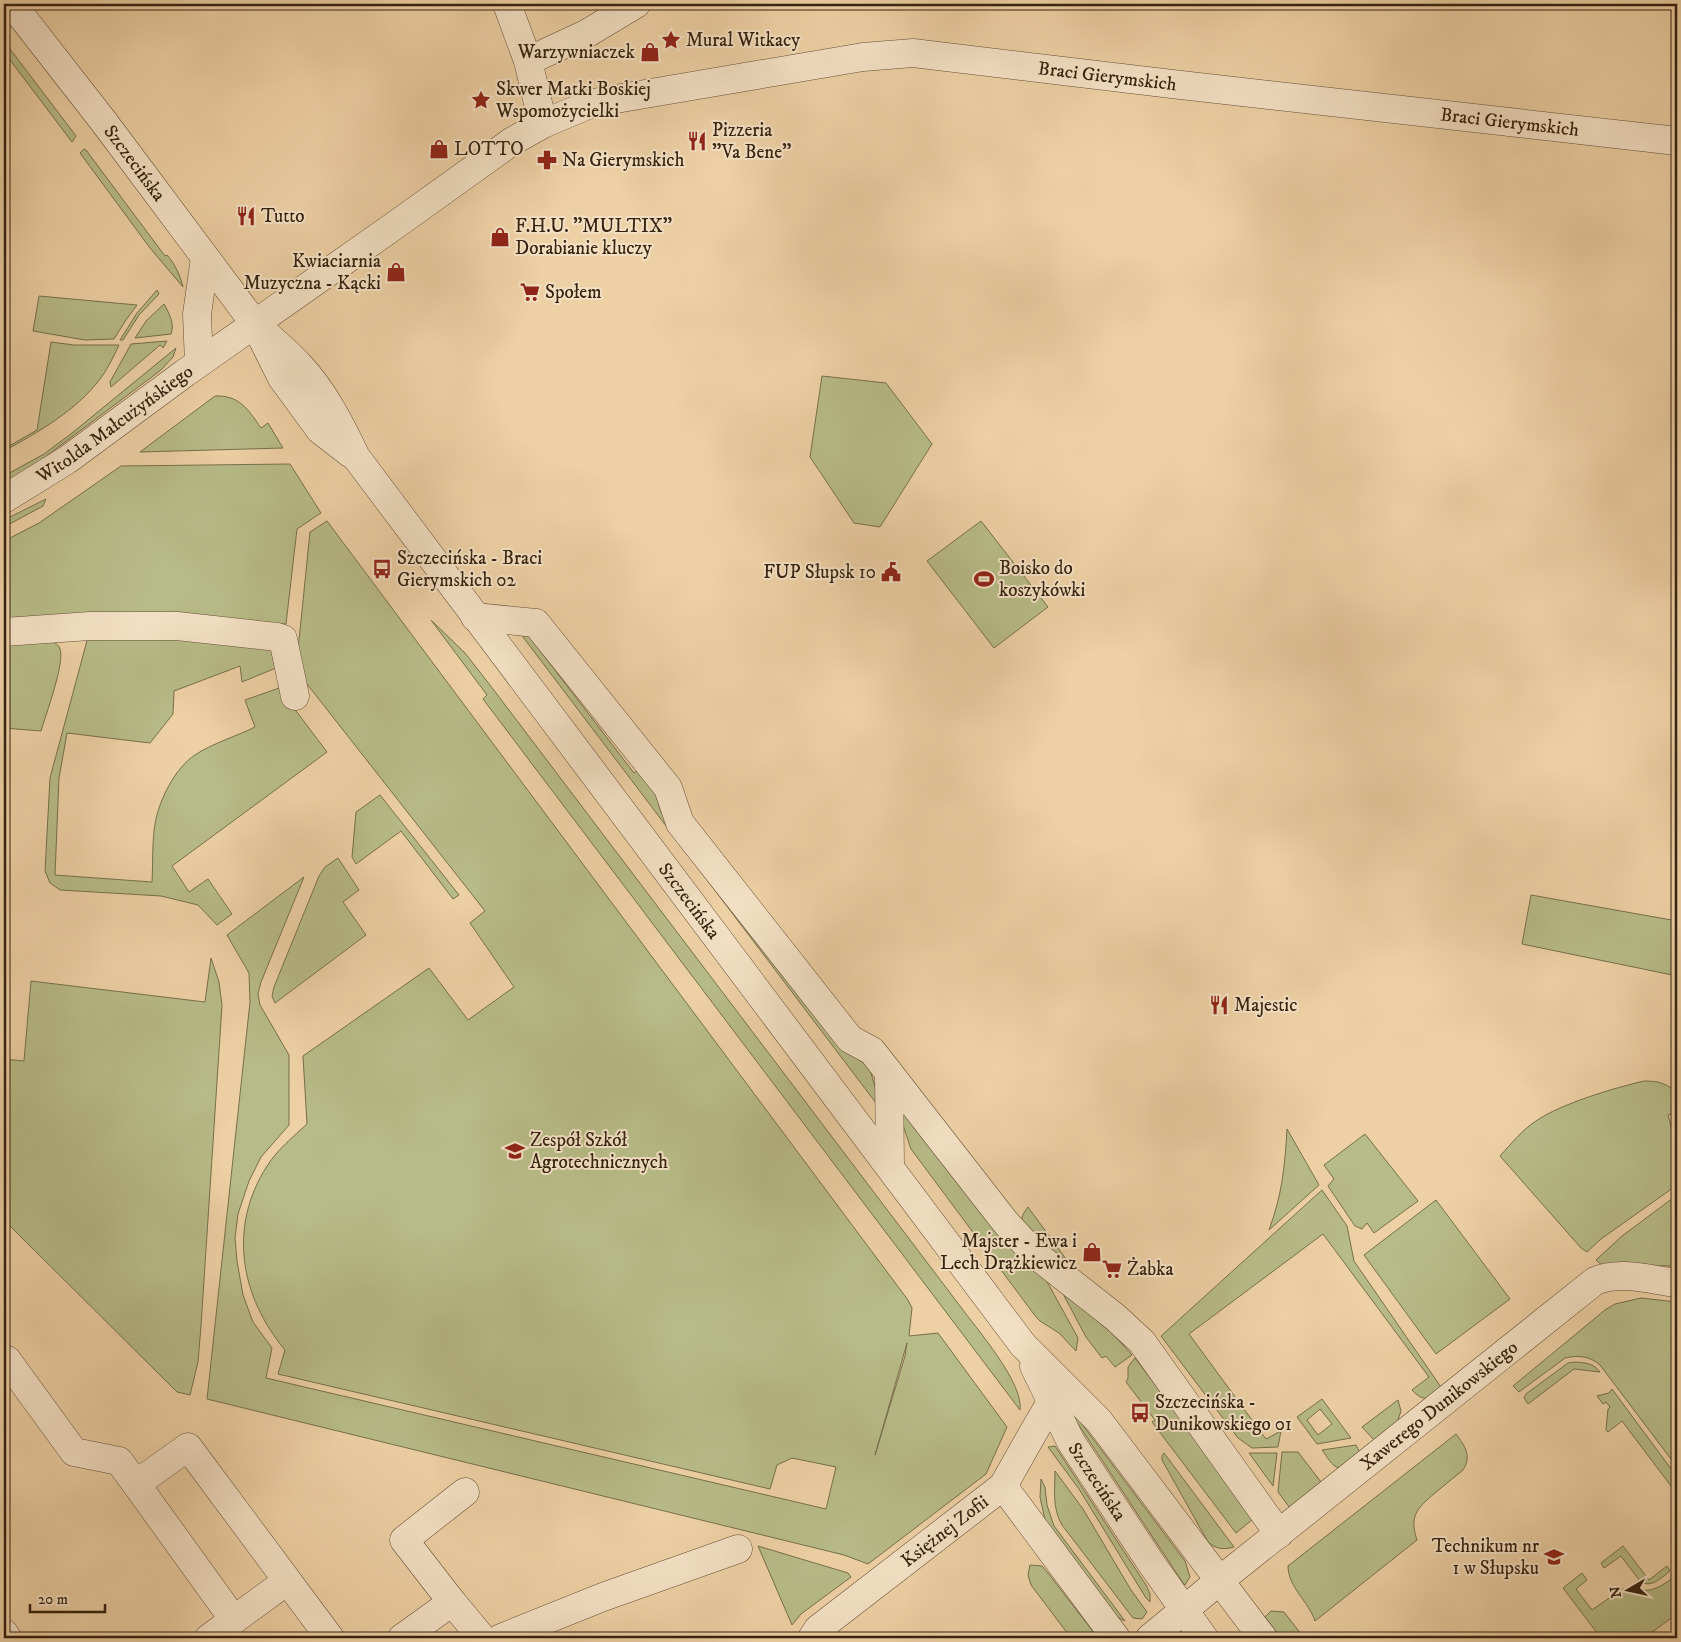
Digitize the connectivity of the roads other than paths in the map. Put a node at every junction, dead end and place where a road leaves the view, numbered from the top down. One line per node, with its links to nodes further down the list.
1 (12, 4): 7 (street, Szczecińska)
2 (507, 4): 4 (street)
3 (636, 4): 4 (street)
4 (528, 61): 5 (street)
5 (543, 124): 6 (street, Braci Gierymskich); 8 (street, Braci Gierymskich)
6 (1677, 141)
7 (205, 258): 8 (street, Szczecińska); 9 (street, Witolda Małcużyńskiego)
8 (255, 324): 9 (street, Witolda Małcużyńskiego); 11 (street, Szczecińska)
9 (199, 363): 10 (street, Witolda Małcużyńskiego)
10 (4, 498)
11 (475, 617): 14 (street); 15 (street, Szczecińska)
12 (4, 632): 13 (street)
13 (295, 696)
14 (889, 1073): 15 (street); 23 (street)
15 (890, 1168): 17 (street, Szczecińska)
16 (1677, 1283): 23 (street, Xawerego Dunikowskiego)
17 (1023, 1345): 19 (street, Szczecińska); 26 (street, Szczecińska)
18 (5, 1361): 20 (street)
19 (1052, 1402): 21 (street, Księżnej Zofii); 28 (street, Szczecińska)
20 (136, 1484): 25 (street); 29 (street)
21 (1003, 1486): 37 (street, Księżnej Zofii); 38 (street)
22 (465, 1492): 27 (street)
23 (1279, 1534): 26 (street, Xawerego Dunikowskiego)
24 (738, 1549): 36 (street)
25 (287, 1581): 29 (street); 33 (street)
26 (1219, 1581): 28 (street); 41 (street, Szczecińska)
27 (452, 1602): 34 (street); 35 (street)
28 (1184, 1611): 39 (street); 40 (street, Szczecińska)
29 (234, 1620): 32 (street)
30 (4, 1633): 31 (street)
31 (7, 1638)
32 (209, 1638)
33 (330, 1638)
34 (402, 1638)
35 (482, 1638)
36 (501, 1638)
37 (812, 1638)
38 (1116, 1638)
39 (1150, 1638)
40 (1204, 1638)
41 (1263, 1638)

